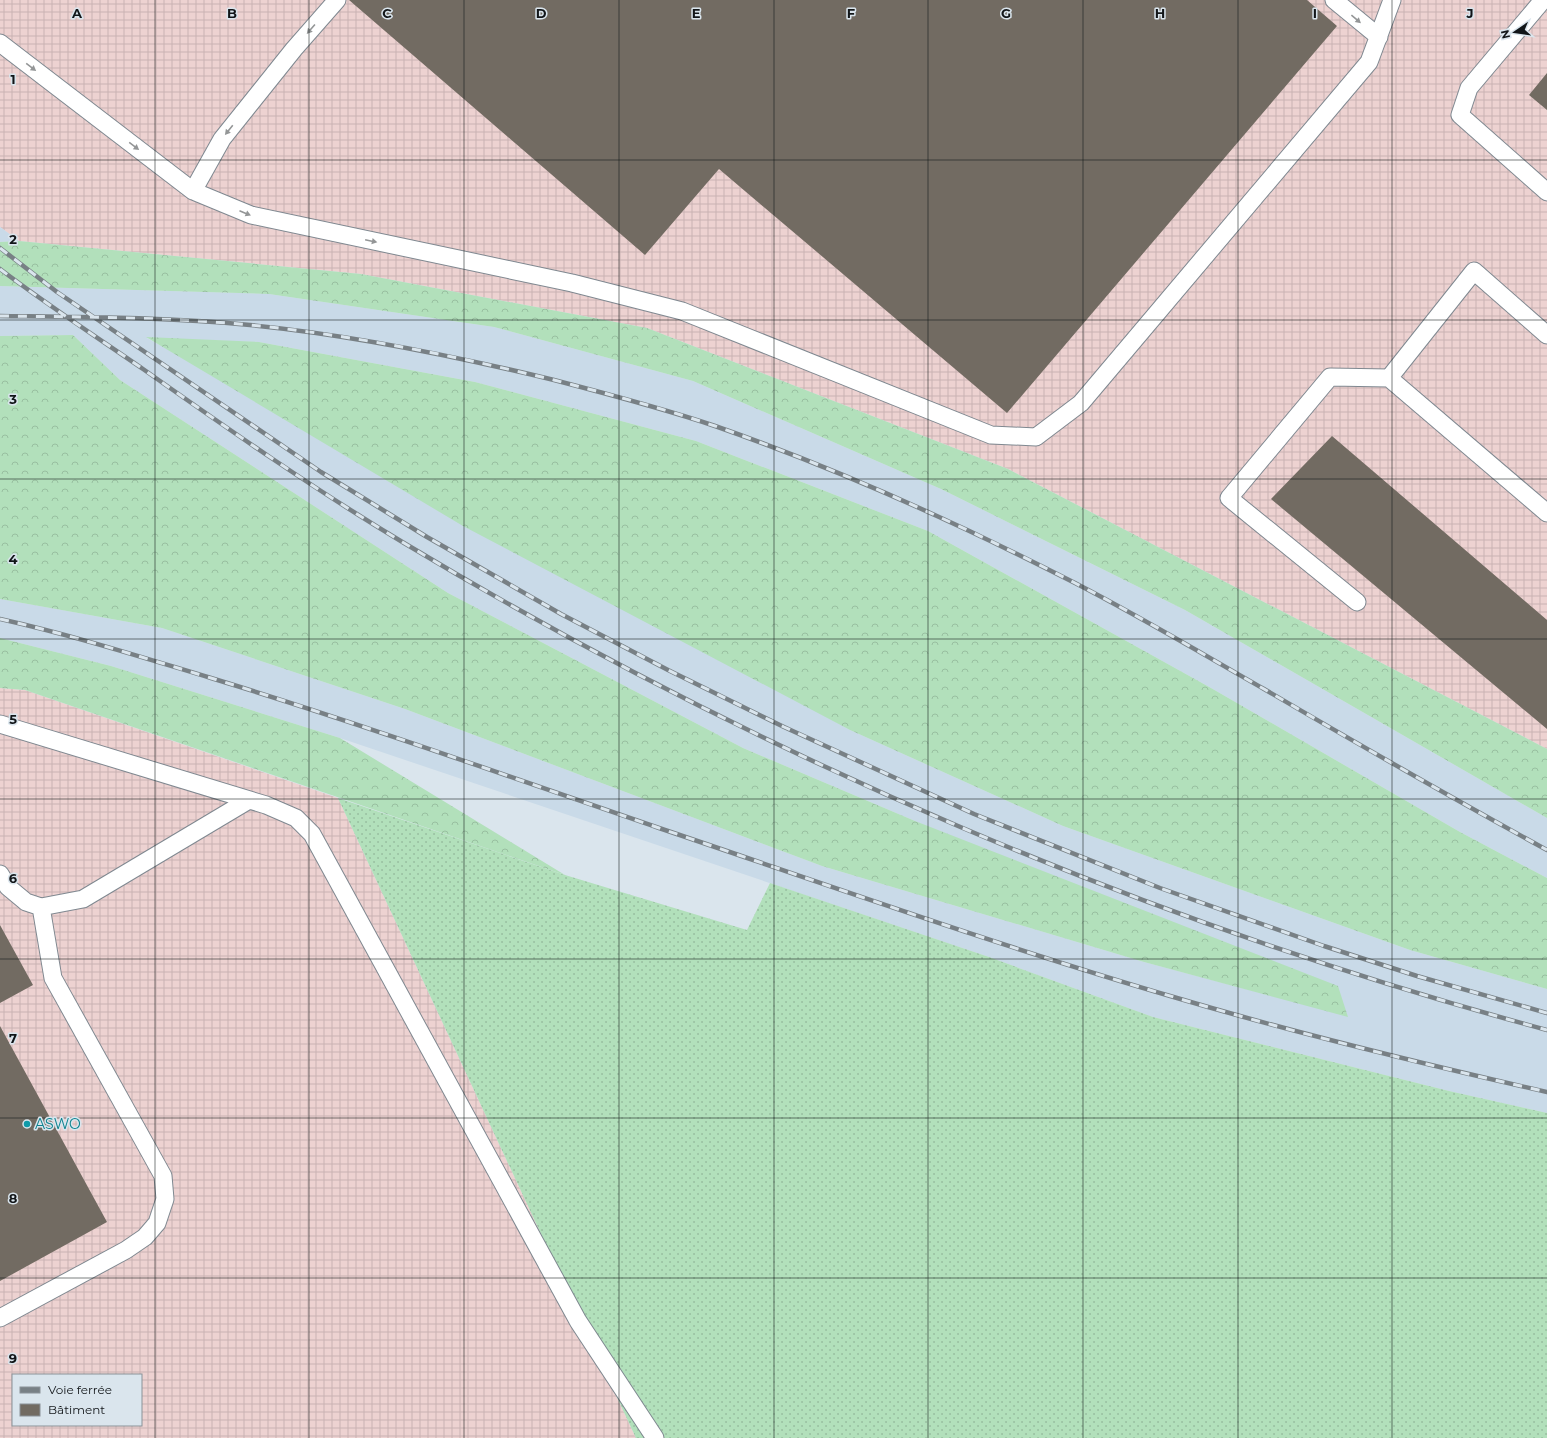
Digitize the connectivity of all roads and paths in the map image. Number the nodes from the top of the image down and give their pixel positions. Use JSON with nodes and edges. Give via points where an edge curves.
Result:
{"nodes":[{"id":1,"x":337,"y":0,"type":"edge"},
{"id":2,"x":1334,"y":0,"type":"edge"},
{"id":3,"x":1392,"y":0,"type":"edge"},
{"id":4,"x":1544,"y":0,"type":"edge"},
{"id":5,"x":1379,"y":37,"type":"junction"},
{"id":6,"x":0,"y":43,"type":"edge"},
{"id":7,"x":193,"y":191,"type":"junction"},
{"id":8,"x":1547,"y":192,"type":"edge"},
{"id":9,"x":1547,"y":335,"type":"edge"},
{"id":10,"x":1388,"y":378,"type":"junction"},
{"id":11,"x":1547,"y":513,"type":"edge"},
{"id":12,"x":1357,"y":602,"type":"dead end"},
{"id":13,"x":0,"y":724,"type":"edge"},
{"id":14,"x":249,"y":800,"type":"junction"},
{"id":15,"x":0,"y":874,"type":"edge"},
{"id":16,"x":41,"y":907,"type":"junction"},
{"id":17,"x":0,"y":1318,"type":"edge"},
{"id":18,"x":655,"y":1438,"type":"edge"}],
"edges":[{"from":1,"to":7,"type":"lane","one_way":true,"via":[[294,48],[222,139]]},
{"from":2,"to":5,"type":"lane","one_way":true},
{"from":3,"to":5,"type":"lane"},
{"from":4,"to":8,"type":"lane","via":[[1469,88],[1460,115]]},
{"from":7,"to":5,"type":"lane","one_way":true,"via":[[251,215],[572,283],[682,311],[991,435],[1036,438],[1081,403],[1370,62]]},
{"from":6,"to":7,"type":"lane","one_way":true},
{"from":9,"to":10,"type":"lane","via":[[1474,271]]},
{"from":10,"to":11,"type":"lane"},
{"from":10,"to":12,"type":"lane","via":[[1330,378],[1230,498]]},
{"from":13,"to":14,"type":"lane"},
{"from":14,"to":16,"type":"lane","via":[[83,899]]},
{"from":14,"to":18,"type":"lane","via":[[296,818],[312,834],[578,1321]]},
{"from":15,"to":16,"type":"lane","via":[[8,887],[26,902]]},
{"from":16,"to":17,"type":"lane","via":[[53,978],[164,1176],[165,1200],[157,1223],[145,1237],[126,1250]]}]}
